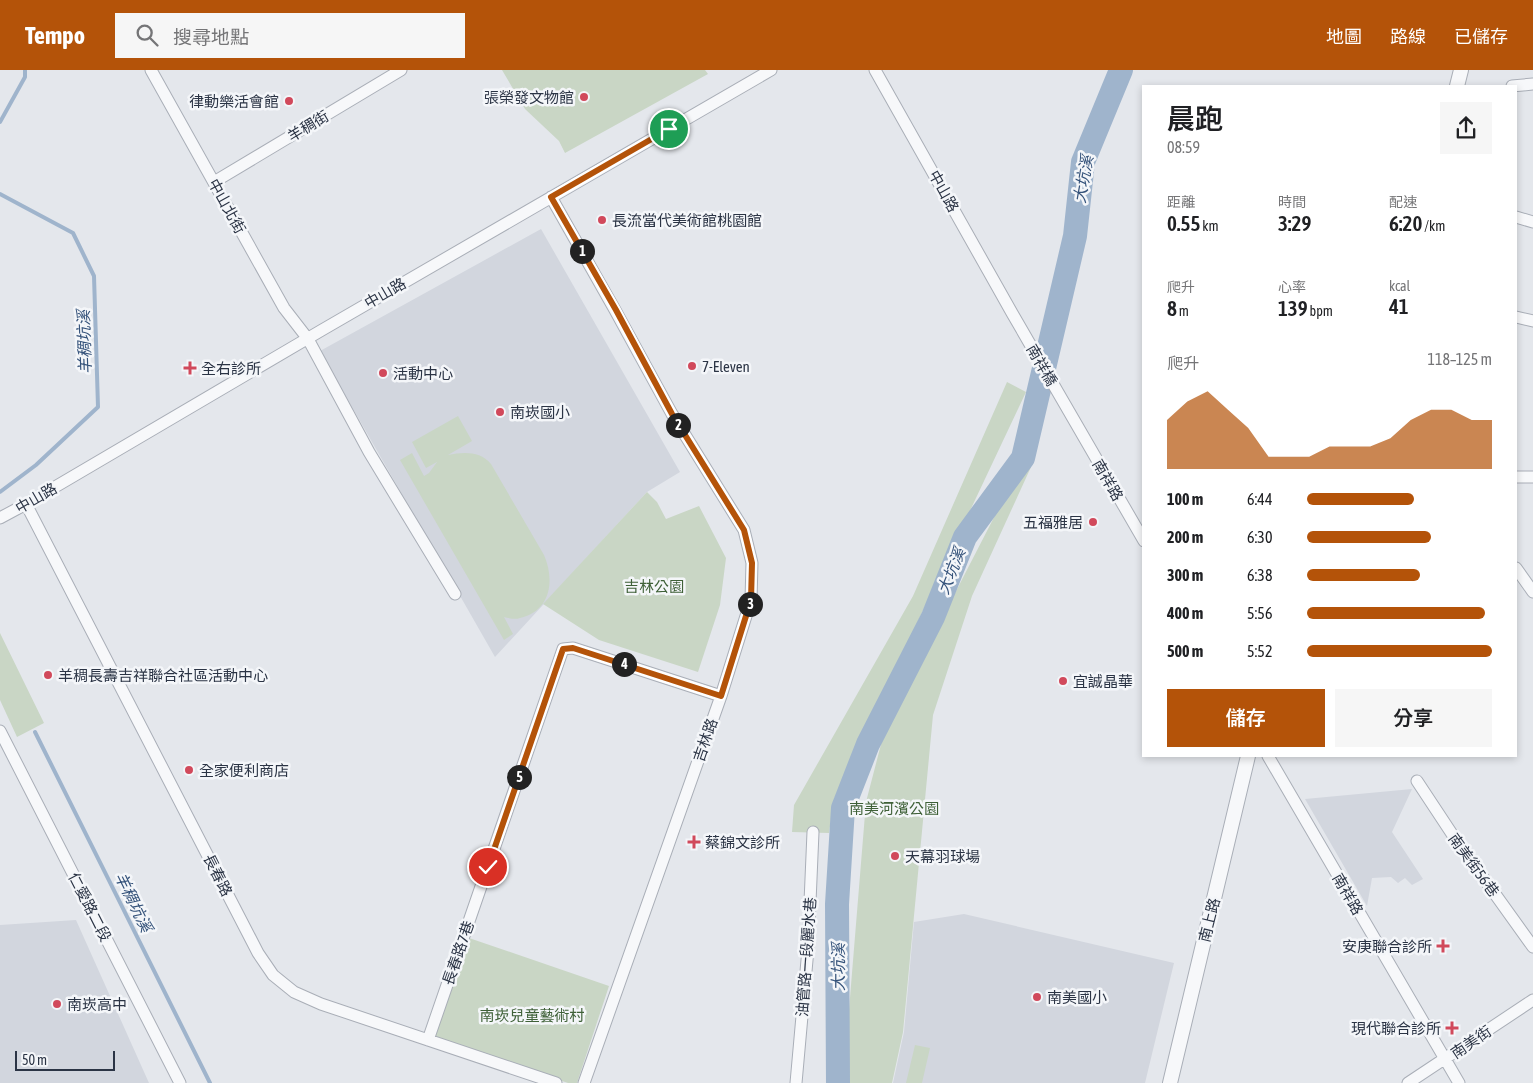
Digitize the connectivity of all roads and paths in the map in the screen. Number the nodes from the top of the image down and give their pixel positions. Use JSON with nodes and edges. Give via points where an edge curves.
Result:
{"nodes":[{"id":1,"x":151,"y":70,"type":"edge"},
{"id":2,"x":402,"y":70,"type":"edge"},
{"id":3,"x":771,"y":70,"type":"edge"},
{"id":4,"x":875,"y":70,"type":"edge"},
{"id":5,"x":1461,"y":70,"type":"edge"},
{"id":6,"x":1533,"y":84,"type":"edge"},
{"id":7,"x":1457,"y":85,"type":"edge"},
{"id":8,"x":1517,"y":86,"type":"edge"},
{"id":9,"x":214,"y":182,"type":"junction"},
{"id":10,"x":551,"y":197,"type":"junction"},
{"id":11,"x":1517,"y":217,"type":"edge"},
{"id":12,"x":1533,"y":222,"type":"edge"},
{"id":13,"x":1012,"y":313,"type":"joint"},
{"id":14,"x":1517,"y":318,"type":"edge"},
{"id":15,"x":1533,"y":321,"type":"edge"},
{"id":16,"x":308,"y":339,"type":"junction"},
{"id":17,"x":1073,"y":418,"type":"joint"},
{"id":18,"x":1517,"y":477,"type":"edge"},
{"id":19,"x":1533,"y":477,"type":"edge"},
{"id":20,"x":26,"y":504,"type":"junction"},
{"id":21,"x":0,"y":518,"type":"edge"},
{"id":22,"x":1142,"y":538,"type":"edge"},
{"id":23,"x":1517,"y":569,"type":"edge"},
{"id":24,"x":1533,"y":592,"type":"edge"},
{"id":25,"x":455,"y":594,"type":"dead end"},
{"id":26,"x":721,"y":696,"type":"junction"},
{"id":27,"x":0,"y":731,"type":"edge"},
{"id":28,"x":1248,"y":757,"type":"edge"},
{"id":29,"x":1269,"y":757,"type":"edge"},
{"id":30,"x":1417,"y":781,"type":"dead end"},
{"id":31,"x":813,"y":832,"type":"dead end"},
{"id":32,"x":1533,"y":947,"type":"edge"},
{"id":33,"x":1533,"y":1000,"type":"edge"},
{"id":34,"x":428,"y":1040,"type":"junction"},
{"id":35,"x":1445,"y":1060,"type":"junction"},
{"id":36,"x":180,"y":1083,"type":"edge"},
{"id":37,"x":556,"y":1083,"type":"edge"},
{"id":38,"x":584,"y":1083,"type":"edge"},
{"id":39,"x":796,"y":1083,"type":"edge"},
{"id":40,"x":1170,"y":1083,"type":"edge"},
{"id":41,"x":1408,"y":1083,"type":"edge"},
{"id":42,"x":1458,"y":1083,"type":"edge"}],
"edges":[{"from":1,"to":9,"type":"street","name":"中山北街"},
{"from":2,"to":9,"type":"street","name":"羊稠街"},
{"from":3,"to":10,"type":"street","name":"中山路"},
{"from":4,"to":13,"type":"street","name":"中山路"},
{"from":5,"to":7,"type":"street"},
{"from":6,"to":8,"type":"street"},
{"from":9,"to":16,"type":"street","name":"中山北街","via":[[284,308]]},
{"from":10,"to":16,"type":"street","name":"中山路"},
{"from":10,"to":26,"type":"street","name":"吉林路","via":[[672,414],[744,530],[752,563],[751,600]]},
{"from":11,"to":12,"type":"street"},
{"from":13,"to":17,"type":"street","name":"南祥橋"},
{"from":14,"to":15,"type":"street"},
{"from":16,"to":20,"type":"street","name":"中山路"},
{"from":16,"to":25,"type":"street","name":"中山北街","via":[[369,452]]},
{"from":17,"to":22,"type":"street","name":"南祥路"},
{"from":18,"to":19,"type":"street"},
{"from":20,"to":21,"type":"street","name":"中山路"},
{"from":20,"to":34,"type":"street","name":"長春路","via":[[273,976],[294,992],[321,1004]]},
{"from":23,"to":24,"type":"street"},
{"from":26,"to":34,"type":"street","name":"長春路7巷","via":[[573,648],[563,649]]},
{"from":26,"to":38,"type":"street","name":"吉林路"},
{"from":27,"to":36,"type":"street","name":"仁愛路二段"},
{"from":28,"to":40,"type":"street","name":"南上路"},
{"from":29,"to":35,"type":"street","name":"南祥路"},
{"from":30,"to":32,"type":"street","name":"南美街56巷"},
{"from":31,"to":39,"type":"street","name":"油管路一段麗水巷","via":[[808,949]]},
{"from":33,"to":35,"type":"street","name":"南美街"},
{"from":34,"to":37,"type":"street","name":"長春路"},
{"from":35,"to":41,"type":"street","name":"南美街"},
{"from":35,"to":42,"type":"street","name":"南祥路"}]}
